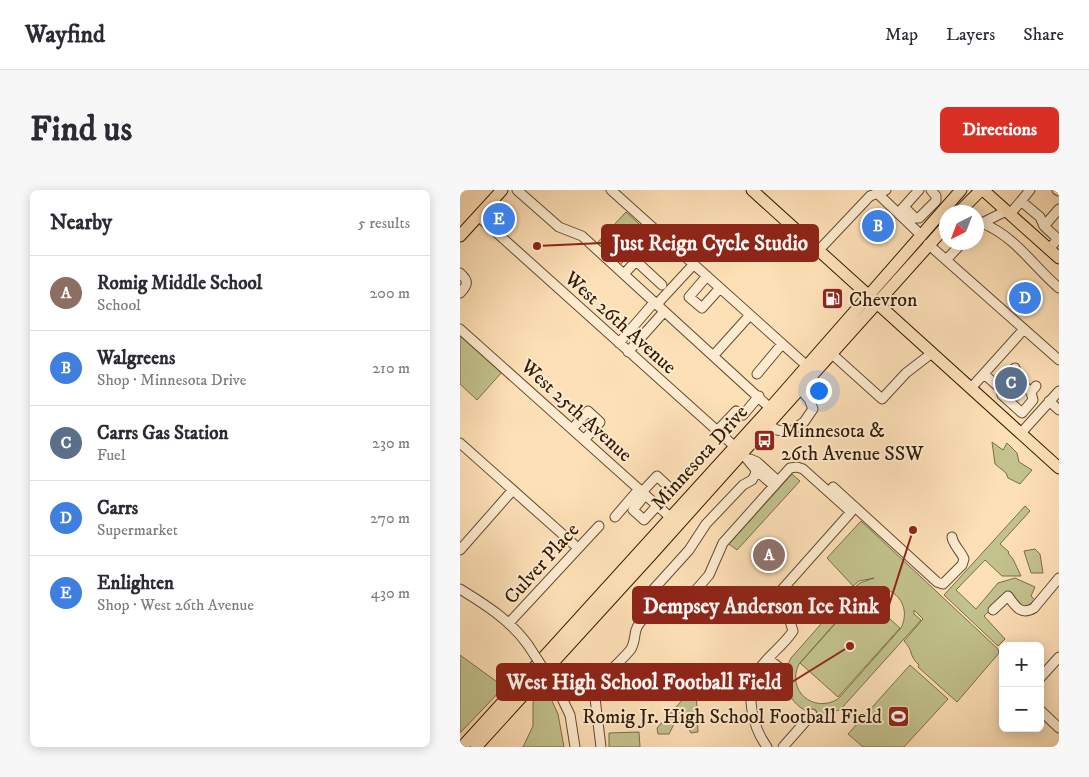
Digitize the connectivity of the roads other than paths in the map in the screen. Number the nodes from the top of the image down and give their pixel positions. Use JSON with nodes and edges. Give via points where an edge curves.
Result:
{"nodes":[{"id":1,"x":517,"y":190,"type":"edge"},
{"id":2,"x":611,"y":190,"type":"edge"},
{"id":3,"x":752,"y":190,"type":"edge"},
{"id":4,"x":920,"y":190,"type":"edge"},
{"id":5,"x":930,"y":190,"type":"edge"},
{"id":6,"x":961,"y":190,"type":"edge"},
{"id":7,"x":982,"y":190,"type":"edge"},
{"id":8,"x":1030,"y":190,"type":"edge"},
{"id":9,"x":500,"y":191,"type":"edge"},
{"id":10,"x":882,"y":192,"type":"edge"},
{"id":11,"x":1021,"y":201,"type":"junction"},
{"id":12,"x":966,"y":205,"type":"edge"},
{"id":13,"x":1059,"y":209,"type":"edge"},
{"id":14,"x":901,"y":210,"type":"junction"},
{"id":15,"x":1008,"y":212,"type":"junction"},
{"id":16,"x":478,"y":216,"type":"junction"},
{"id":17,"x":984,"y":224,"type":"edge"},
{"id":18,"x":1044,"y":226,"type":"junction"},
{"id":19,"x":984,"y":227,"type":"edge"},
{"id":20,"x":939,"y":232,"type":"edge"},
{"id":21,"x":921,"y":235,"type":"junction"},
{"id":22,"x":460,"y":236,"type":"edge"},
{"id":23,"x":928,"y":244,"type":"junction"},
{"id":24,"x":1049,"y":249,"type":"junction"},
{"id":25,"x":819,"y":250,"type":"junction"},
{"id":26,"x":955,"y":250,"type":"edge"},
{"id":27,"x":1059,"y":258,"type":"edge"},
{"id":28,"x":946,"y":260,"type":"junction"},
{"id":29,"x":694,"y":264,"type":"junction"},
{"id":30,"x":460,"y":273,"type":"edge"},
{"id":31,"x":624,"y":274,"type":"junction"},
{"id":32,"x":707,"y":276,"type":"junction"},
{"id":33,"x":662,"y":284,"type":"dead end"},
{"id":34,"x":720,"y":288,"type":"junction"},
{"id":35,"x":1059,"y":288,"type":"edge"},
{"id":36,"x":460,"y":293,"type":"edge"},
{"id":37,"x":868,"y":295,"type":"junction"},
{"id":38,"x":878,"y":303,"type":"junction"},
{"id":39,"x":654,"y":305,"type":"junction"},
{"id":40,"x":662,"y":314,"type":"dead end"},
{"id":41,"x":750,"y":315,"type":"junction"},
{"id":42,"x":460,"y":329,"type":"edge"},
{"id":43,"x":1024,"y":329,"type":"junction"},
{"id":44,"x":619,"y":343,"type":"junction"},
{"id":45,"x":782,"y":344,"type":"junction"},
{"id":46,"x":628,"y":352,"type":"junction"},
{"id":47,"x":932,"y":353,"type":"junction"},
{"id":48,"x":832,"y":354,"type":"junction"},
{"id":49,"x":714,"y":355,"type":"junction"},
{"id":50,"x":1059,"y":360,"type":"edge"},
{"id":51,"x":807,"y":366,"type":"junction"},
{"id":52,"x":1016,"y":368,"type":"dead end"},
{"id":53,"x":757,"y":374,"type":"dead end"},
{"id":54,"x":984,"y":374,"type":"junction"},
{"id":55,"x":971,"y":388,"type":"junction"},
{"id":56,"x":800,"y":389,"type":"junction"},
{"id":57,"x":1059,"y":391,"type":"edge"},
{"id":58,"x":759,"y":396,"type":"junction"},
{"id":59,"x":1049,"y":401,"type":"junction"},
{"id":60,"x":1029,"y":404,"type":"junction"},
{"id":61,"x":770,"y":408,"type":"junction"},
{"id":62,"x":1059,"y":410,"type":"edge"},
{"id":63,"x":1039,"y":413,"type":"junction"},
{"id":64,"x":768,"y":425,"type":"junction"},
{"id":65,"x":572,"y":429,"type":"junction"},
{"id":66,"x":717,"y":431,"type":"junction"},
{"id":67,"x":1020,"y":433,"type":"junction"},
{"id":68,"x":584,"y":440,"type":"junction"},
{"id":69,"x":460,"y":443,"type":"edge"},
{"id":70,"x":738,"y":450,"type":"junction"},
{"id":71,"x":1059,"y":468,"type":"edge"},
{"id":72,"x":756,"y":470,"type":"junction"},
{"id":73,"x":776,"y":484,"type":"junction"},
{"id":74,"x":833,"y":487,"type":"dead end"},
{"id":75,"x":512,"y":491,"type":"junction"},
{"id":76,"x":672,"y":491,"type":"dead end"},
{"id":77,"x":642,"y":492,"type":"junction"},
{"id":78,"x":657,"y":506,"type":"junction"},
{"id":79,"x":615,"y":517,"type":"dead end"},
{"id":80,"x":670,"y":517,"type":"junction"},
{"id":81,"x":598,"y":526,"type":"dead end"},
{"id":82,"x":952,"y":537,"type":"dead end"},
{"id":83,"x":644,"y":546,"type":"junction"},
{"id":84,"x":578,"y":548,"type":"junction"},
{"id":85,"x":460,"y":550,"type":"edge"},
{"id":86,"x":652,"y":554,"type":"junction"},
{"id":87,"x":1059,"y":578,"type":"edge"},
{"id":88,"x":460,"y":589,"type":"edge"},
{"id":89,"x":993,"y":610,"type":"dead end"},
{"id":90,"x":648,"y":614,"type":"junction"},
{"id":91,"x":509,"y":623,"type":"junction"},
{"id":92,"x":1059,"y":657,"type":"edge"},
{"id":93,"x":768,"y":660,"type":"junction"},
{"id":94,"x":784,"y":671,"type":"dead end"},
{"id":95,"x":1044,"y":674,"type":"edge"},
{"id":96,"x":594,"y":690,"type":"junction"},
{"id":97,"x":559,"y":691,"type":"junction"},
{"id":98,"x":812,"y":714,"type":"dead end"},
{"id":99,"x":1044,"y":714,"type":"edge"},
{"id":100,"x":1059,"y":728,"type":"edge"},
{"id":101,"x":462,"y":747,"type":"edge"},
{"id":102,"x":476,"y":747,"type":"edge"},
{"id":103,"x":575,"y":747,"type":"edge"},
{"id":104,"x":601,"y":747,"type":"edge"},
{"id":105,"x":767,"y":747,"type":"edge"},
{"id":106,"x":783,"y":747,"type":"edge"}],
"edges":[{"from":1,"to":31,"type":"street","via":[[559,227],[582,236]]},
{"from":2,"to":29,"type":"street"},
{"from":3,"to":25,"type":"main road"},
{"from":4,"to":14,"type":"street"},
{"from":5,"to":14,"type":"street","via":[[936,201],[919,218]]},
{"from":6,"to":21,"type":"main road","name":"Minnesota Drive"},
{"from":7,"to":12,"type":"main road"},
{"from":7,"to":15,"type":"main road"},
{"from":8,"to":11,"type":"street"},
{"from":9,"to":16,"type":"main road"},
{"from":10,"to":14,"type":"street"},
{"from":10,"to":25,"type":"street","via":[[870,196]]},
{"from":11,"to":15,"type":"street"},
{"from":11,"to":18,"type":"street","via":[[1040,217]]},
{"from":13,"to":18,"type":"street"},
{"from":14,"to":21,"type":"street"},
{"from":15,"to":17,"type":"street"},
{"from":15,"to":24,"type":"main road"},
{"from":16,"to":22,"type":"main road"},
{"from":16,"to":44,"type":"street","name":"West 26th Avenue"},
{"from":18,"to":24,"type":"street","via":[[1058,239]]},
{"from":19,"to":35,"type":"street","via":[[996,228],[1010,238]]},
{"from":20,"to":23,"type":"main road","name":"Minnesota Drive"},
{"from":21,"to":37,"type":"main road","name":"Minnesota Drive"},
{"from":23,"to":28,"type":"street"},
{"from":23,"to":38,"type":"main road","name":"Minnesota Drive"},
{"from":24,"to":27,"type":"main road"},
{"from":25,"to":37,"type":"main road"},
{"from":26,"to":28,"type":"street"},
{"from":28,"to":43,"type":"street"},
{"from":29,"to":32,"type":"street"},
{"from":29,"to":39,"type":"street"},
{"from":30,"to":36,"type":"street","via":[[467,282]]},
{"from":31,"to":33,"type":"street","via":[[636,261]]},
{"from":31,"to":39,"type":"street"},
{"from":32,"to":34,"type":"street"},
{"from":32,"to":34,"type":"street","via":[[689,297],[702,308]]},
{"from":34,"to":41,"type":"street"},
{"from":37,"to":38,"type":"main road"},
{"from":37,"to":51,"type":"main road","name":"Minnesota Drive"},
{"from":38,"to":47,"type":"main road"},
{"from":38,"to":48,"type":"main road","name":"Minnesota Drive"},
{"from":39,"to":44,"type":"street"},
{"from":39,"to":49,"type":"street"},
{"from":40,"to":46,"type":"street"},
{"from":41,"to":45,"type":"street"},
{"from":41,"to":49,"type":"street"},
{"from":42,"to":65,"type":"street","name":"West 25th Avenue"},
{"from":43,"to":50,"type":"street"},
{"from":43,"to":54,"type":"street"},
{"from":44,"to":46,"type":"street","name":"West 26th Avenue"},
{"from":45,"to":51,"type":"street"},
{"from":45,"to":53,"type":"street"},
{"from":46,"to":66,"type":"street","name":"West 26th Avenue"},
{"from":47,"to":48,"type":"street","via":[[906,373],[882,399]]},
{"from":47,"to":55,"type":"main road"},
{"from":48,"to":56,"type":"main road","name":"Minnesota Drive"},
{"from":49,"to":58,"type":"street"},
{"from":51,"to":61,"type":"main road","name":"Minnesota Drive"},
{"from":52,"to":60,"type":"street","via":[[1010,374],[1034,389]]},
{"from":54,"to":55,"type":"street"},
{"from":54,"to":60,"type":"street","via":[[1022,413]]},
{"from":55,"to":67,"type":"main road"},
{"from":56,"to":64,"type":"main road","name":"Minnesota Drive"},
{"from":56,"to":64,"type":"street","via":[[813,409],[804,422],[790,432]]},
{"from":57,"to":59,"type":"street"},
{"from":58,"to":61,"type":"street"},
{"from":58,"to":66,"type":"street","via":[[742,415],[736,410]]},
{"from":59,"to":62,"type":"street"},
{"from":59,"to":63,"type":"street"},
{"from":60,"to":63,"type":"street"},
{"from":61,"to":70,"type":"main road","name":"Minnesota Drive"},
{"from":63,"to":67,"type":"street"},
{"from":64,"to":70,"type":"main road","name":"Minnesota Drive"},
{"from":65,"to":68,"type":"street","name":"West 25th Avenue"},
{"from":65,"to":68,"type":"street","via":[[588,411],[600,422]]},
{"from":66,"to":70,"type":"street","name":"West 26th Avenue"},
{"from":67,"to":71,"type":"main road"},
{"from":68,"to":77,"type":"street","name":"West 25th Avenue"},
{"from":69,"to":75,"type":"street"},
{"from":70,"to":72,"type":"street"},
{"from":70,"to":73,"type":"street","via":[[757,462]]},
{"from":70,"to":80,"type":"main road","name":"Minnesota Drive"},
{"from":70,"to":86,"type":"main road","name":"Minnesota Drive"},
{"from":72,"to":73,"type":"street"},
{"from":72,"to":90,"type":"street","via":[[752,480],[742,485],[706,524],[689,550],[641,603]]},
{"from":73,"to":90,"type":"street","via":[[723,543],[710,575],[676,614]]},
{"from":73,"to":93,"type":"street","via":[[790,468],[803,469],[851,512],[771,602],[789,618],[793,631]]},
{"from":74,"to":82,"type":"street","via":[[943,584],[964,559]]},
{"from":75,"to":84,"type":"street"},
{"from":75,"to":85,"type":"street"},
{"from":76,"to":77,"type":"street","via":[[657,476]]},
{"from":77,"to":78,"type":"street","name":"West 25th Avenue"},
{"from":77,"to":78,"type":"street","via":[[633,510],[644,520]]},
{"from":77,"to":79,"type":"street"},
{"from":78,"to":80,"type":"street","name":"West 25th Avenue"},
{"from":80,"to":83,"type":"main road","name":"Minnesota Drive"},
{"from":81,"to":84,"type":"street","name":"Culver Place"},
{"from":83,"to":86,"type":"street"},
{"from":83,"to":101,"type":"main road","name":"Minnesota Drive"},
{"from":84,"to":91,"type":"street","name":"Culver Place"},
{"from":86,"to":102,"type":"main road","name":"Minnesota Drive"},
{"from":87,"to":89,"type":"street","via":[[1029,611],[1022,612],[1016,608],[1008,596]]},
{"from":88,"to":91,"type":"street"},
{"from":90,"to":96,"type":"street","via":[[639,623],[631,648]]},
{"from":91,"to":97,"type":"street","bridge":true},
{"from":92,"to":95,"type":"street"},
{"from":93,"to":94,"type":"street"},
{"from":93,"to":105,"type":"street","via":[[760,668],[750,693],[753,713]]},
{"from":96,"to":97,"type":"street"},
{"from":96,"to":104,"type":"street"},
{"from":97,"to":103,"type":"street","via":[[570,715]]},
{"from":98,"to":106,"type":"street"},
{"from":99,"to":100,"type":"street"}]}
